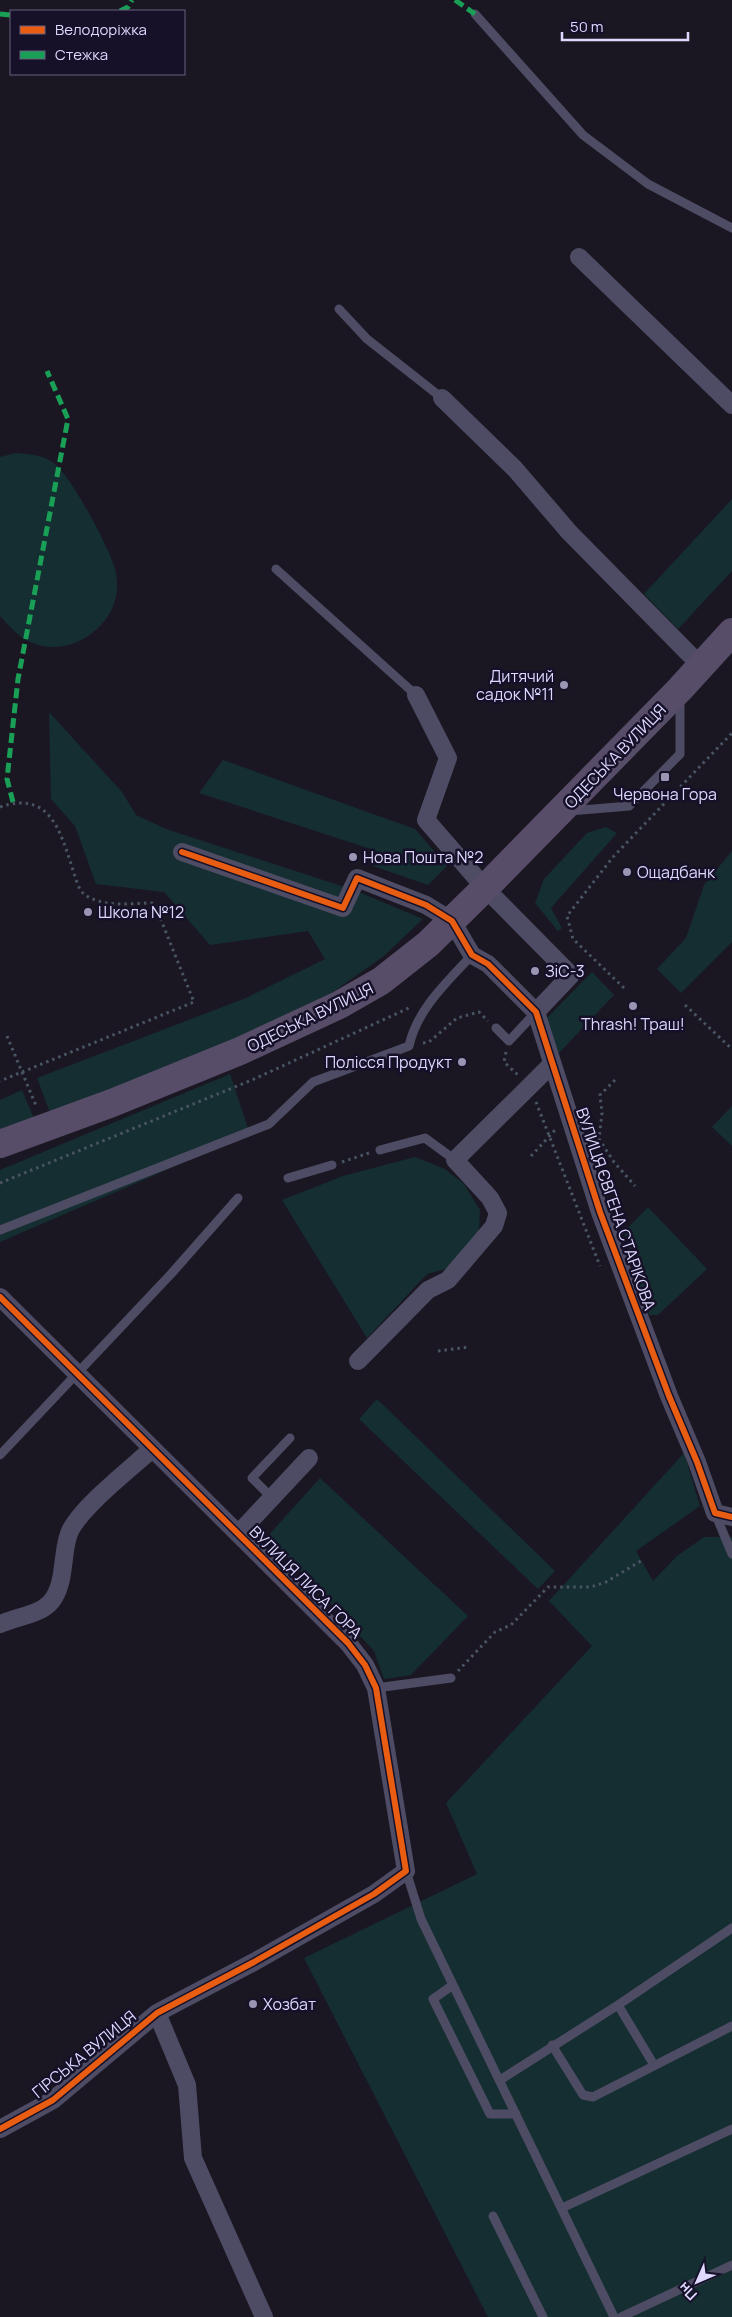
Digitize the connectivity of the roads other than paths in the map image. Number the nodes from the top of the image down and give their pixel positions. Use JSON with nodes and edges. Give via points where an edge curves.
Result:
{"nodes":[{"id":1,"x":475,"y":14,"type":"dead end"},
{"id":2,"x":732,"y":228,"type":"edge"},
{"id":3,"x":579,"y":257,"type":"dead end"},
{"id":4,"x":339,"y":309,"type":"dead end"},
{"id":5,"x":442,"y":398,"type":"joint"},
{"id":6,"x":732,"y":405,"type":"edge"},
{"id":7,"x":276,"y":569,"type":"dead end"},
{"id":8,"x":732,"y":632,"type":"edge"},
{"id":9,"x":701,"y":666,"type":"junction"},
{"id":10,"x":680,"y":689,"type":"junction"},
{"id":11,"x":416,"y":694,"type":"joint"},
{"id":12,"x":559,"y":812,"type":"junction"},
{"id":13,"x":182,"y":852,"type":"dead end"},
{"id":14,"x":485,"y":888,"type":"junction"},
{"id":15,"x":452,"y":921,"type":"junction"},
{"id":16,"x":472,"y":955,"type":"junction"},
{"id":17,"x":536,"y":1012,"type":"junction"},
{"id":18,"x":496,"y":1028,"type":"road end"},
{"id":19,"x":552,"y":1064,"type":"junction"},
{"id":20,"x":0,"y":1144,"type":"edge"},
{"id":21,"x":380,"y":1150,"type":"road end"},
{"id":22,"x":455,"y":1160,"type":"junction"},
{"id":23,"x":332,"y":1165,"type":"road end"},
{"id":24,"x":288,"y":1178,"type":"dead end"},
{"id":25,"x":238,"y":1198,"type":"dead end"},
{"id":26,"x":0,"y":1230,"type":"edge"},
{"id":27,"x":0,"y":1297,"type":"edge"},
{"id":28,"x":358,"y":1361,"type":"dead end"},
{"id":29,"x":78,"y":1372,"type":"junction"},
{"id":30,"x":290,"y":1438,"type":"dead end"},
{"id":31,"x":152,"y":1449,"type":"junction"},
{"id":32,"x":0,"y":1455,"type":"edge"},
{"id":33,"x":309,"y":1458,"type":"dead end"},
{"id":34,"x":272,"y":1498,"type":"junction"},
{"id":35,"x":723,"y":1515,"type":"edge"},
{"id":36,"x":238,"y":1534,"type":"junction"},
{"id":37,"x":732,"y":1554,"type":"edge"},
{"id":38,"x":0,"y":1624,"type":"edge"},
{"id":39,"x":451,"y":1678,"type":"road end"},
{"id":40,"x":376,"y":1688,"type":"junction"},
{"id":41,"x":406,"y":1871,"type":"junction"},
{"id":42,"x":731,"y":1931,"type":"edge"},
{"id":43,"x":453,"y":1984,"type":"junction"},
{"id":44,"x":618,"y":2005,"type":"junction"},
{"id":45,"x":157,"y":2012,"type":"junction"},
{"id":46,"x":732,"y":2026,"type":"edge"},
{"id":47,"x":552,"y":2045,"type":"junction"},
{"id":48,"x":654,"y":2065,"type":"junction"},
{"id":49,"x":500,"y":2080,"type":"junction"},
{"id":50,"x":516,"y":2114,"type":"junction"},
{"id":51,"x":0,"y":2129,"type":"edge"},
{"id":52,"x":732,"y":2129,"type":"edge"},
{"id":53,"x":562,"y":2208,"type":"junction"},
{"id":54,"x":493,"y":2216,"type":"dead end"},
{"id":55,"x":732,"y":2265,"type":"edge"},
{"id":56,"x":264,"y":2317,"type":"edge"},
{"id":57,"x":543,"y":2317,"type":"edge"},
{"id":58,"x":614,"y":2317,"type":"edge"},
{"id":59,"x":621,"y":2317,"type":"edge"}],
"edges":[{"from":1,"to":2,"type":"lane","via":[[583,136],[648,184]]},
{"from":3,"to":6,"type":"street"},
{"from":4,"to":5,"type":"lane","via":[[367,339]]},
{"from":5,"to":9,"type":"street","via":[[515,469],[569,532]]},
{"from":7,"to":11,"type":"lane"},
{"from":8,"to":9,"type":"main road","name":"ОДЕСЬКА ВУЛИЦЯ"},
{"from":9,"to":10,"type":"main road","name":"ОДЕСЬКА ВУЛИЦЯ"},
{"from":10,"to":12,"type":"main road","name":"ОДЕСЬКА ВУЛИЦЯ"},
{"from":10,"to":12,"type":"lane","via":[[680,754],[629,806]]},
{"from":11,"to":14,"type":"street","via":[[448,758],[426,820]]},
{"from":12,"to":14,"type":"main road","name":"ОДЕСЬКА ВУЛИЦЯ"},
{"from":13,"to":15,"type":"street","via":[[343,908],[357,878],[426,905]]},
{"from":14,"to":15,"type":"main road","name":"ОДЕСЬКА ВУЛИЦЯ"},
{"from":14,"to":17,"type":"street","via":[[572,974]]},
{"from":15,"to":16,"type":"street","name":"ВУЛИЦЯ ЄВГЕНА СТАРІКОВА"},
{"from":15,"to":20,"type":"main road","name":"ОДЕСЬКА ВУЛИЦЯ","via":[[381,981],[339,1005],[240,1051]]},
{"from":16,"to":17,"type":"street","name":"ВУЛИЦЯ ЄВГЕНА СТАРІКОВА","via":[[488,964]]},
{"from":16,"to":26,"type":"lane","via":[[435,996],[412,1031],[409,1046],[313,1082],[269,1124]]},
{"from":17,"to":18,"type":"lane","via":[[509,1041]]},
{"from":17,"to":19,"type":"street","name":"ВУЛИЦЯ ЄВГЕНА СТАРІКОВА"},
{"from":19,"to":22,"type":"street"},
{"from":19,"to":35,"type":"street","name":"ВУЛИЦЯ ЄВГЕНА СТАРІКОВА","via":[[627,1286],[669,1396]]},
{"from":21,"to":22,"type":"lane","via":[[425,1138]]},
{"from":22,"to":28,"type":"street","via":[[490,1198],[498,1214],[494,1226],[448,1280],[428,1290]]},
{"from":23,"to":24,"type":"lane"},
{"from":25,"to":29,"type":"lane"},
{"from":27,"to":29,"type":"street","name":"ВУЛИЦЯ ЛИСА ГОРА"},
{"from":29,"to":31,"type":"street","name":"ВУЛИЦЯ ЛИСА ГОРА"},
{"from":29,"to":32,"type":"lane"},
{"from":30,"to":34,"type":"lane","via":[[252,1478]]},
{"from":31,"to":36,"type":"street","name":"ВУЛИЦЯ ЛИСА ГОРА"},
{"from":31,"to":38,"type":"street","via":[[81,1515],[70,1531],[63,1573],[50,1606]]},
{"from":33,"to":34,"type":"street"},
{"from":34,"to":36,"type":"street"},
{"from":35,"to":37,"type":"lane"},
{"from":36,"to":40,"type":"street","name":"ВУЛИЦЯ ЛИСА ГОРА","via":[[348,1643],[365,1665]]},
{"from":39,"to":40,"type":"lane"},
{"from":40,"to":41,"type":"street","name":"ВУЛИЦЯ ЛИСА ГОРА"},
{"from":41,"to":43,"type":"lane","via":[[421,1919]]},
{"from":41,"to":45,"type":"street","via":[[374,1894],[254,1962]]},
{"from":42,"to":44,"type":"lane"},
{"from":43,"to":49,"type":"lane"},
{"from":43,"to":50,"type":"lane","via":[[432,1999],[490,2114]]},
{"from":44,"to":47,"type":"lane"},
{"from":44,"to":48,"type":"lane"},
{"from":45,"to":51,"type":"street","name":"ГІРСЬКА ВУЛИЦЯ","via":[[53,2100]]},
{"from":45,"to":56,"type":"street","name":"ГІРСЬКА ВУЛИЦЯ","via":[[187,2085],[193,2158]]},
{"from":46,"to":48,"type":"lane"},
{"from":47,"to":48,"type":"lane","via":[[583,2095],[593,2097]]},
{"from":47,"to":49,"type":"lane"},
{"from":49,"to":50,"type":"lane"},
{"from":50,"to":53,"type":"lane"},
{"from":52,"to":53,"type":"lane"},
{"from":53,"to":58,"type":"lane"},
{"from":54,"to":57,"type":"lane"},
{"from":55,"to":59,"type":"lane"}]}
